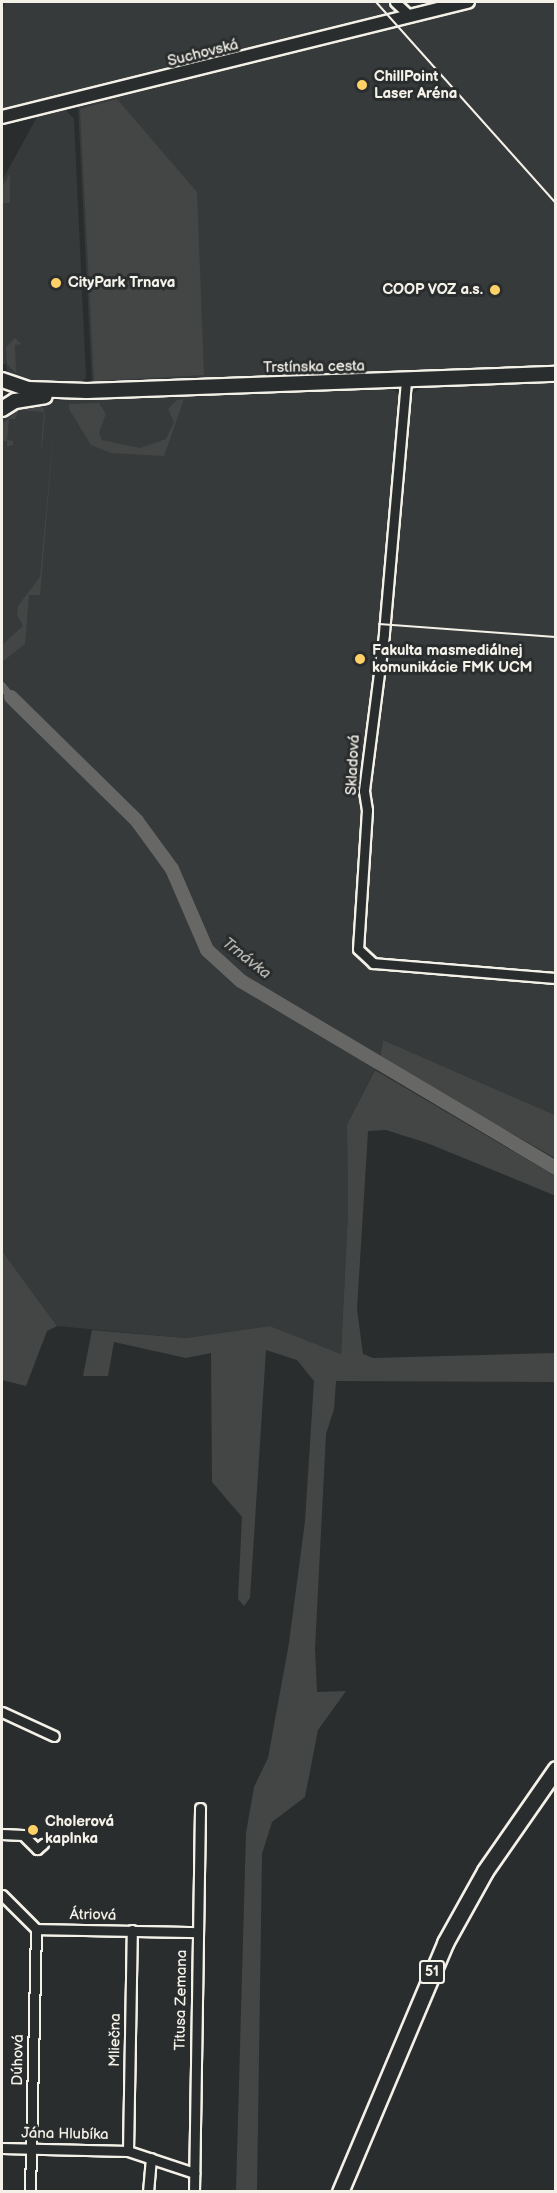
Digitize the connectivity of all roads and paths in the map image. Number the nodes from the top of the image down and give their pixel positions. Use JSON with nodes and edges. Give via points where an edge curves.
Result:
{"nodes":[{"id":1,"x":395,"y":2,"type":"edge"},
{"id":2,"x":468,"y":2,"type":"edge"},
{"id":3,"x":410,"y":16,"type":"junction"},
{"id":4,"x":2,"y":117,"type":"edge"},
{"id":5,"x":555,"y":374,"type":"edge"},
{"id":6,"x":406,"y":381,"type":"junction"},
{"id":7,"x":8,"y":383,"type":"edge"},
{"id":8,"x":74,"y":391,"type":"junction"},
{"id":9,"x":15,"y":401,"type":"junction"},
{"id":10,"x":2,"y":409,"type":"edge"},
{"id":11,"x":555,"y":978,"type":"edge"},
{"id":12,"x":2,"y":1712,"type":"edge"},
{"id":13,"x":54,"y":1736,"type":"dead end"},
{"id":14,"x":555,"y":1769,"type":"edge"},
{"id":15,"x":200,"y":1808,"type":"dead end"},
{"id":16,"x":2,"y":1834,"type":"edge"},
{"id":17,"x":43,"y":1844,"type":"dead end"},
{"id":18,"x":2,"y":1895,"type":"edge"},
{"id":19,"x":36,"y":1929,"type":"junction"},
{"id":20,"x":132,"y":1930,"type":"junction"},
{"id":21,"x":197,"y":1932,"type":"junction"},
{"id":22,"x":2,"y":2148,"type":"edge"},
{"id":23,"x":31,"y":2149,"type":"junction"},
{"id":24,"x":128,"y":2151,"type":"junction"},
{"id":25,"x":151,"y":2158,"type":"junction"},
{"id":26,"x":194,"y":2174,"type":"junction"},
{"id":27,"x":30,"y":2192,"type":"edge"},
{"id":28,"x":147,"y":2192,"type":"edge"},
{"id":29,"x":194,"y":2192,"type":"edge"},
{"id":30,"x":340,"y":2192,"type":"edge"}],
"edges":[{"from":1,"to":3,"type":"street"},
{"from":2,"to":3,"type":"street","name":"Suchovská"},
{"from":3,"to":4,"type":"street","name":"Suchovská"},
{"from":5,"to":6,"type":"main road","name":"Trstínska cesta"},
{"from":6,"to":8,"type":"main road","name":"Trstínska cesta"},
{"from":6,"to":11,"type":"street","name":"Skladová","via":[[384,634],[365,780],[358,949],[373,963]]},
{"from":7,"to":8,"type":"main road","name":"Trstínska cesta"},
{"from":7,"to":9,"type":"main road","name":"Trstínska cesta"},
{"from":8,"to":9,"type":"main road","name":"Trstínska cesta"},
{"from":9,"to":10,"type":"main road","name":"Trstínska cesta"},
{"from":12,"to":13,"type":"street"},
{"from":14,"to":30,"type":"main road","number":"51","via":[[485,1871],[445,1943]]},
{"from":15,"to":21,"type":"street","name":"Titusa Zemana"},
{"from":16,"to":17,"type":"street","via":[[23,1835],[37,1849]]},
{"from":18,"to":19,"type":"street"},
{"from":19,"to":20,"type":"street","name":"Átriová"},
{"from":19,"to":23,"type":"street","name":"Dúhová"},
{"from":20,"to":21,"type":"street","name":"Átriová"},
{"from":20,"to":24,"type":"street","name":"Mliečna"},
{"from":21,"to":26,"type":"street","name":"Titusa Zemana"},
{"from":22,"to":23,"type":"street","name":"Jána Hlubíka"},
{"from":23,"to":24,"type":"street","name":"Jána Hlubíka"},
{"from":23,"to":27,"type":"street","name":"Dúhová"},
{"from":24,"to":25,"type":"street","name":"Jána Hlubíka"},
{"from":25,"to":26,"type":"street","name":"Jána Hlubíka"},
{"from":25,"to":28,"type":"street"},
{"from":26,"to":29,"type":"street","name":"Titusa Zemana"}]}
